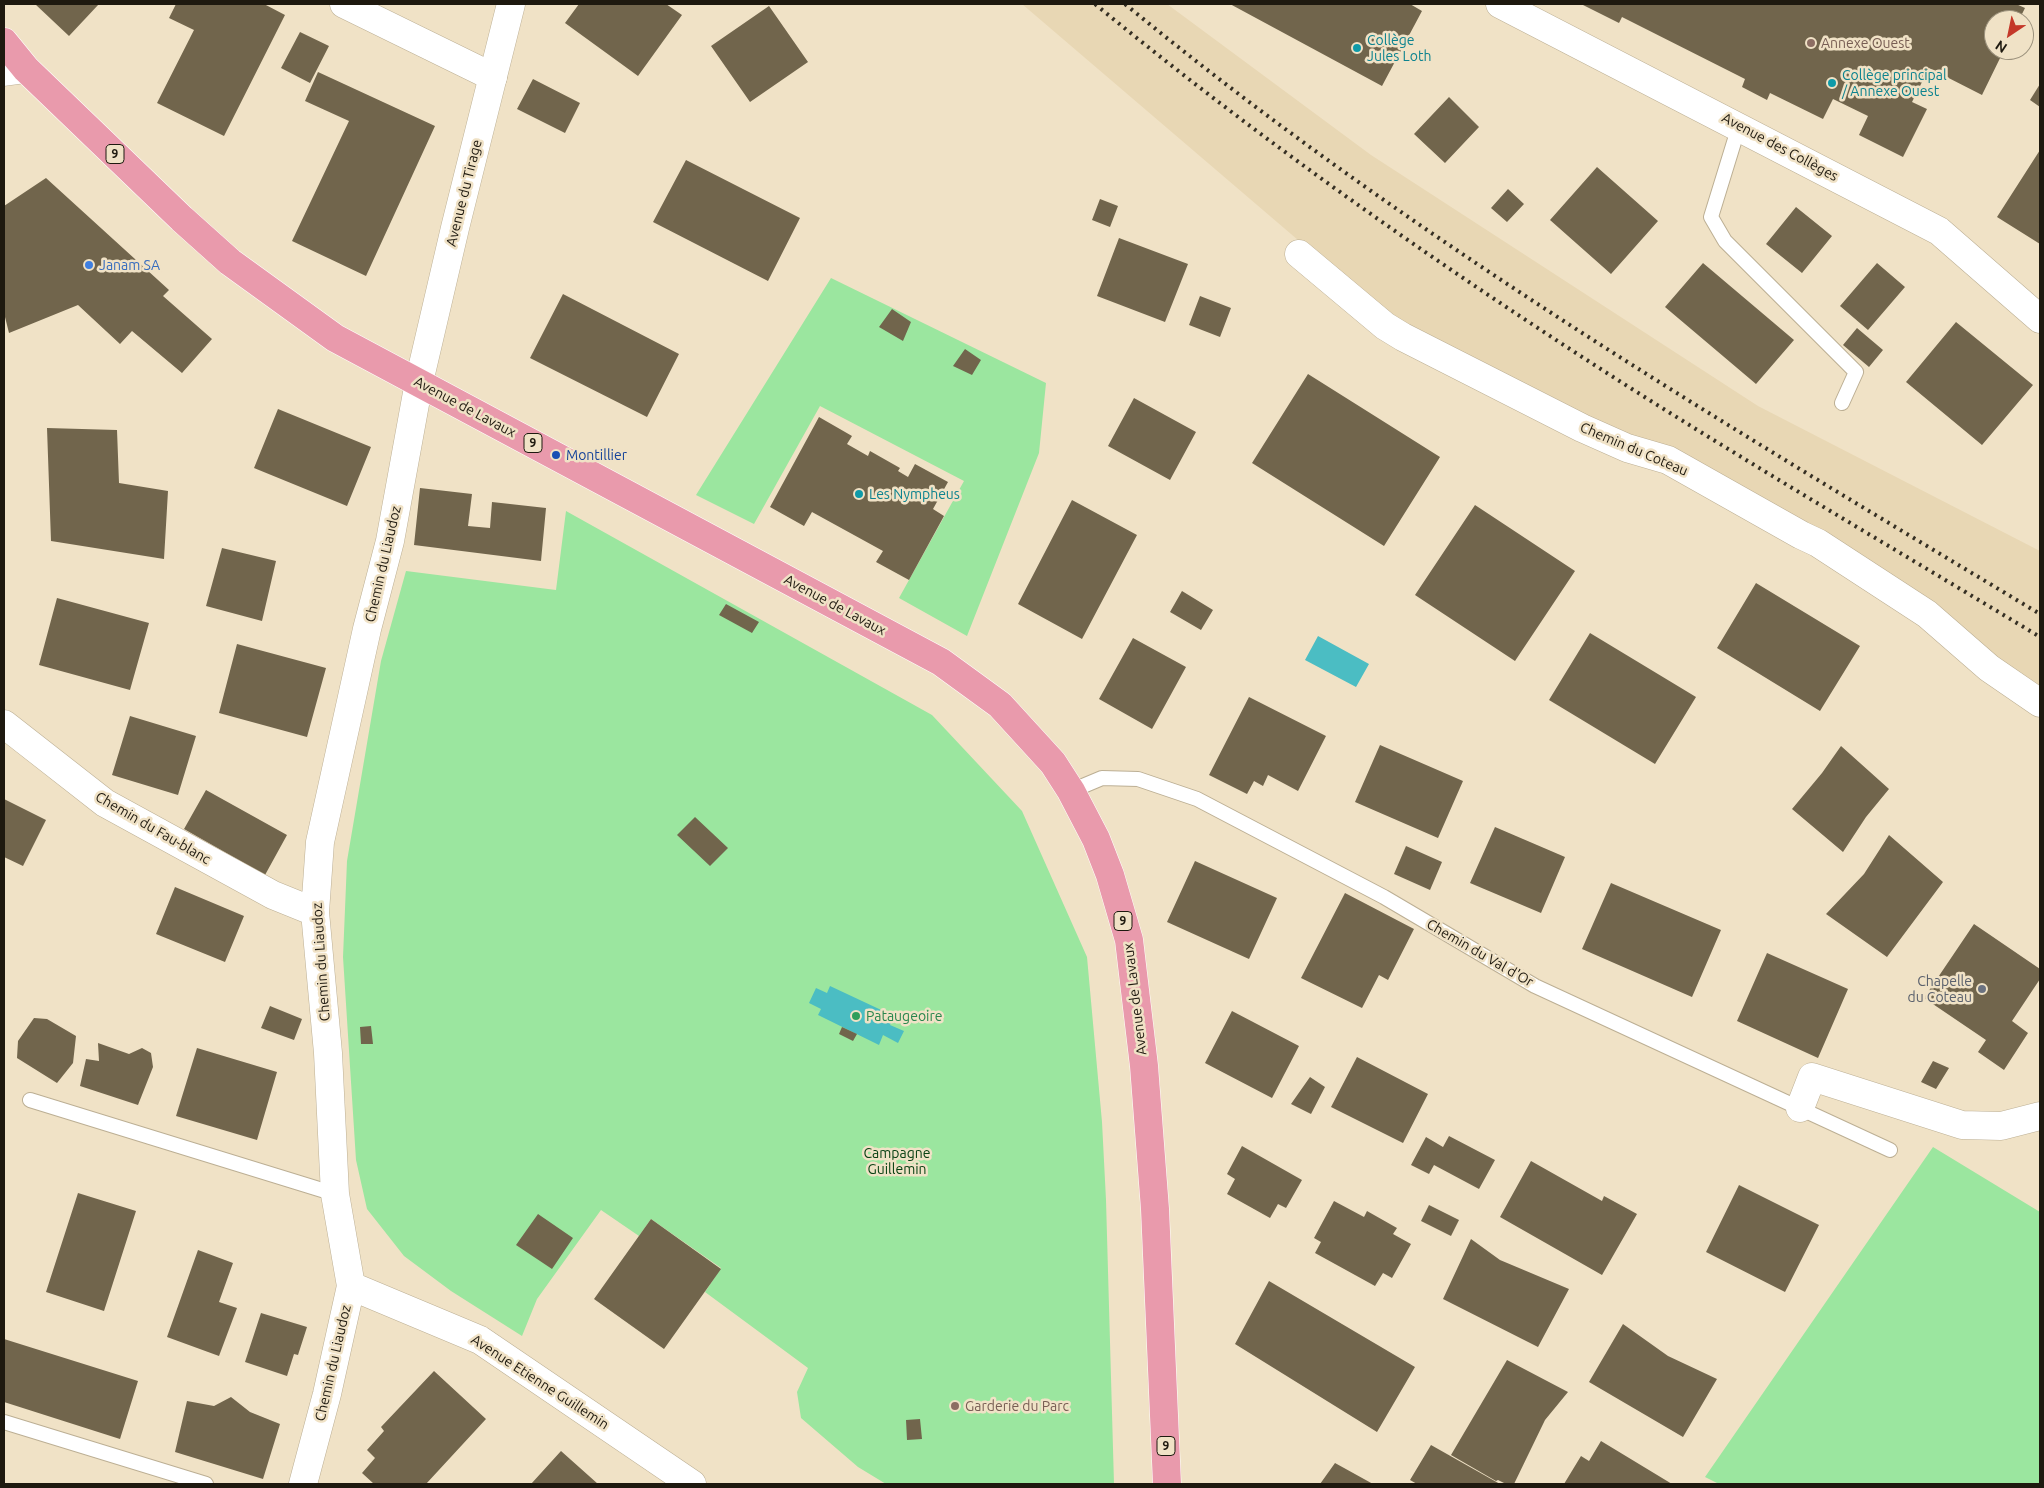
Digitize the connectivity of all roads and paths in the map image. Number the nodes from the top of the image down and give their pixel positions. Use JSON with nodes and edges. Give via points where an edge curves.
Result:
{"nodes":[{"id":1,"x":344,"y":4,"type":"edge"},
{"id":2,"x":511,"y":4,"type":"edge"},
{"id":3,"x":1504,"y":6,"type":"edge"},
{"id":4,"x":4,"y":42,"type":"edge"},
{"id":5,"x":15,"y":70,"type":"edge"},
{"id":6,"x":493,"y":77,"type":"junction"},
{"id":7,"x":1740,"y":126,"type":"junction"},
{"id":8,"x":1299,"y":254,"type":"dead end"},
{"id":9,"x":2040,"y":319,"type":"edge"},
{"id":10,"x":419,"y":382,"type":"junction"},
{"id":11,"x":1842,"y":403,"type":"dead end"},
{"id":12,"x":2040,"y":703,"type":"edge"},
{"id":13,"x":6,"y":731,"type":"edge"},
{"id":14,"x":1071,"y":791,"type":"junction"},
{"id":15,"x":315,"y":912,"type":"junction"},
{"id":16,"x":30,"y":1100,"type":"dead end"},
{"id":17,"x":1800,"y":1108,"type":"junction"},
{"id":18,"x":2040,"y":1116,"type":"edge"},
{"id":19,"x":1890,"y":1150,"type":"dead end"},
{"id":20,"x":335,"y":1194,"type":"junction"},
{"id":21,"x":351,"y":1286,"type":"junction"},
{"id":22,"x":4,"y":1422,"type":"edge"},
{"id":23,"x":206,"y":1484,"type":"edge"},
{"id":24,"x":303,"y":1484,"type":"edge"},
{"id":25,"x":692,"y":1484,"type":"edge"},
{"id":26,"x":1167,"y":1484,"type":"edge"}],
"edges":[{"from":1,"to":6,"type":"street"},
{"from":2,"to":6,"type":"street","name":"Avenue du Tirage"},
{"from":3,"to":7,"type":"street","name":"Avenue des Collèges"},
{"from":4,"to":5,"type":"main road","name":"Avenue de Lavaux","number":"9"},
{"from":5,"to":10,"type":"main road","name":"Avenue de Lavaux","number":"9","via":[[240,270],[335,338]]},
{"from":6,"to":10,"type":"street","name":"Avenue du Tirage"},
{"from":7,"to":9,"type":"street","name":"Avenue des Collèges","via":[[1940,231]]},
{"from":7,"to":11,"type":"lane","via":[[1711,217],[1724,241],[1856,372]]},
{"from":8,"to":12,"type":"street","name":"Chemin du Coteau","via":[[1385,326],[1403,337],[1582,428],[1627,448],[1668,460],[1818,543],[1927,614],[1989,668]]},
{"from":10,"to":14,"type":"main road","name":"Avenue de Lavaux","number":"9","via":[[941,662],[1000,705],[1053,763]]},
{"from":10,"to":15,"type":"street","name":"Chemin du Liaudoz","via":[[390,541],[320,842]]},
{"from":13,"to":15,"type":"street","name":"Chemin du Fau-blanc","via":[[104,803],[273,895]]},
{"from":14,"to":17,"type":"lane","name":"Chemin du Val d'Or","via":[[1102,778],[1138,779],[1197,799],[1384,897],[1535,986]]},
{"from":14,"to":26,"type":"main road","name":"Avenue de Lavaux","number":"9","via":[[1096,839],[1129,940],[1156,1209]]},
{"from":15,"to":20,"type":"street","name":"Chemin du Liaudoz","via":[[328,1053]]},
{"from":16,"to":20,"type":"lane"},
{"from":17,"to":18,"type":"street","via":[[1812,1077],[1962,1125],[2001,1126]]},
{"from":17,"to":19,"type":"lane","name":"Chemin du Val d'Or"},
{"from":20,"to":21,"type":"street","name":"Chemin du Liaudoz"},
{"from":21,"to":24,"type":"street","name":"Chemin du Liaudoz"},
{"from":21,"to":25,"type":"street","name":"Avenue Etienne Guillemin","via":[[480,1340]]},
{"from":22,"to":23,"type":"lane"}]}
